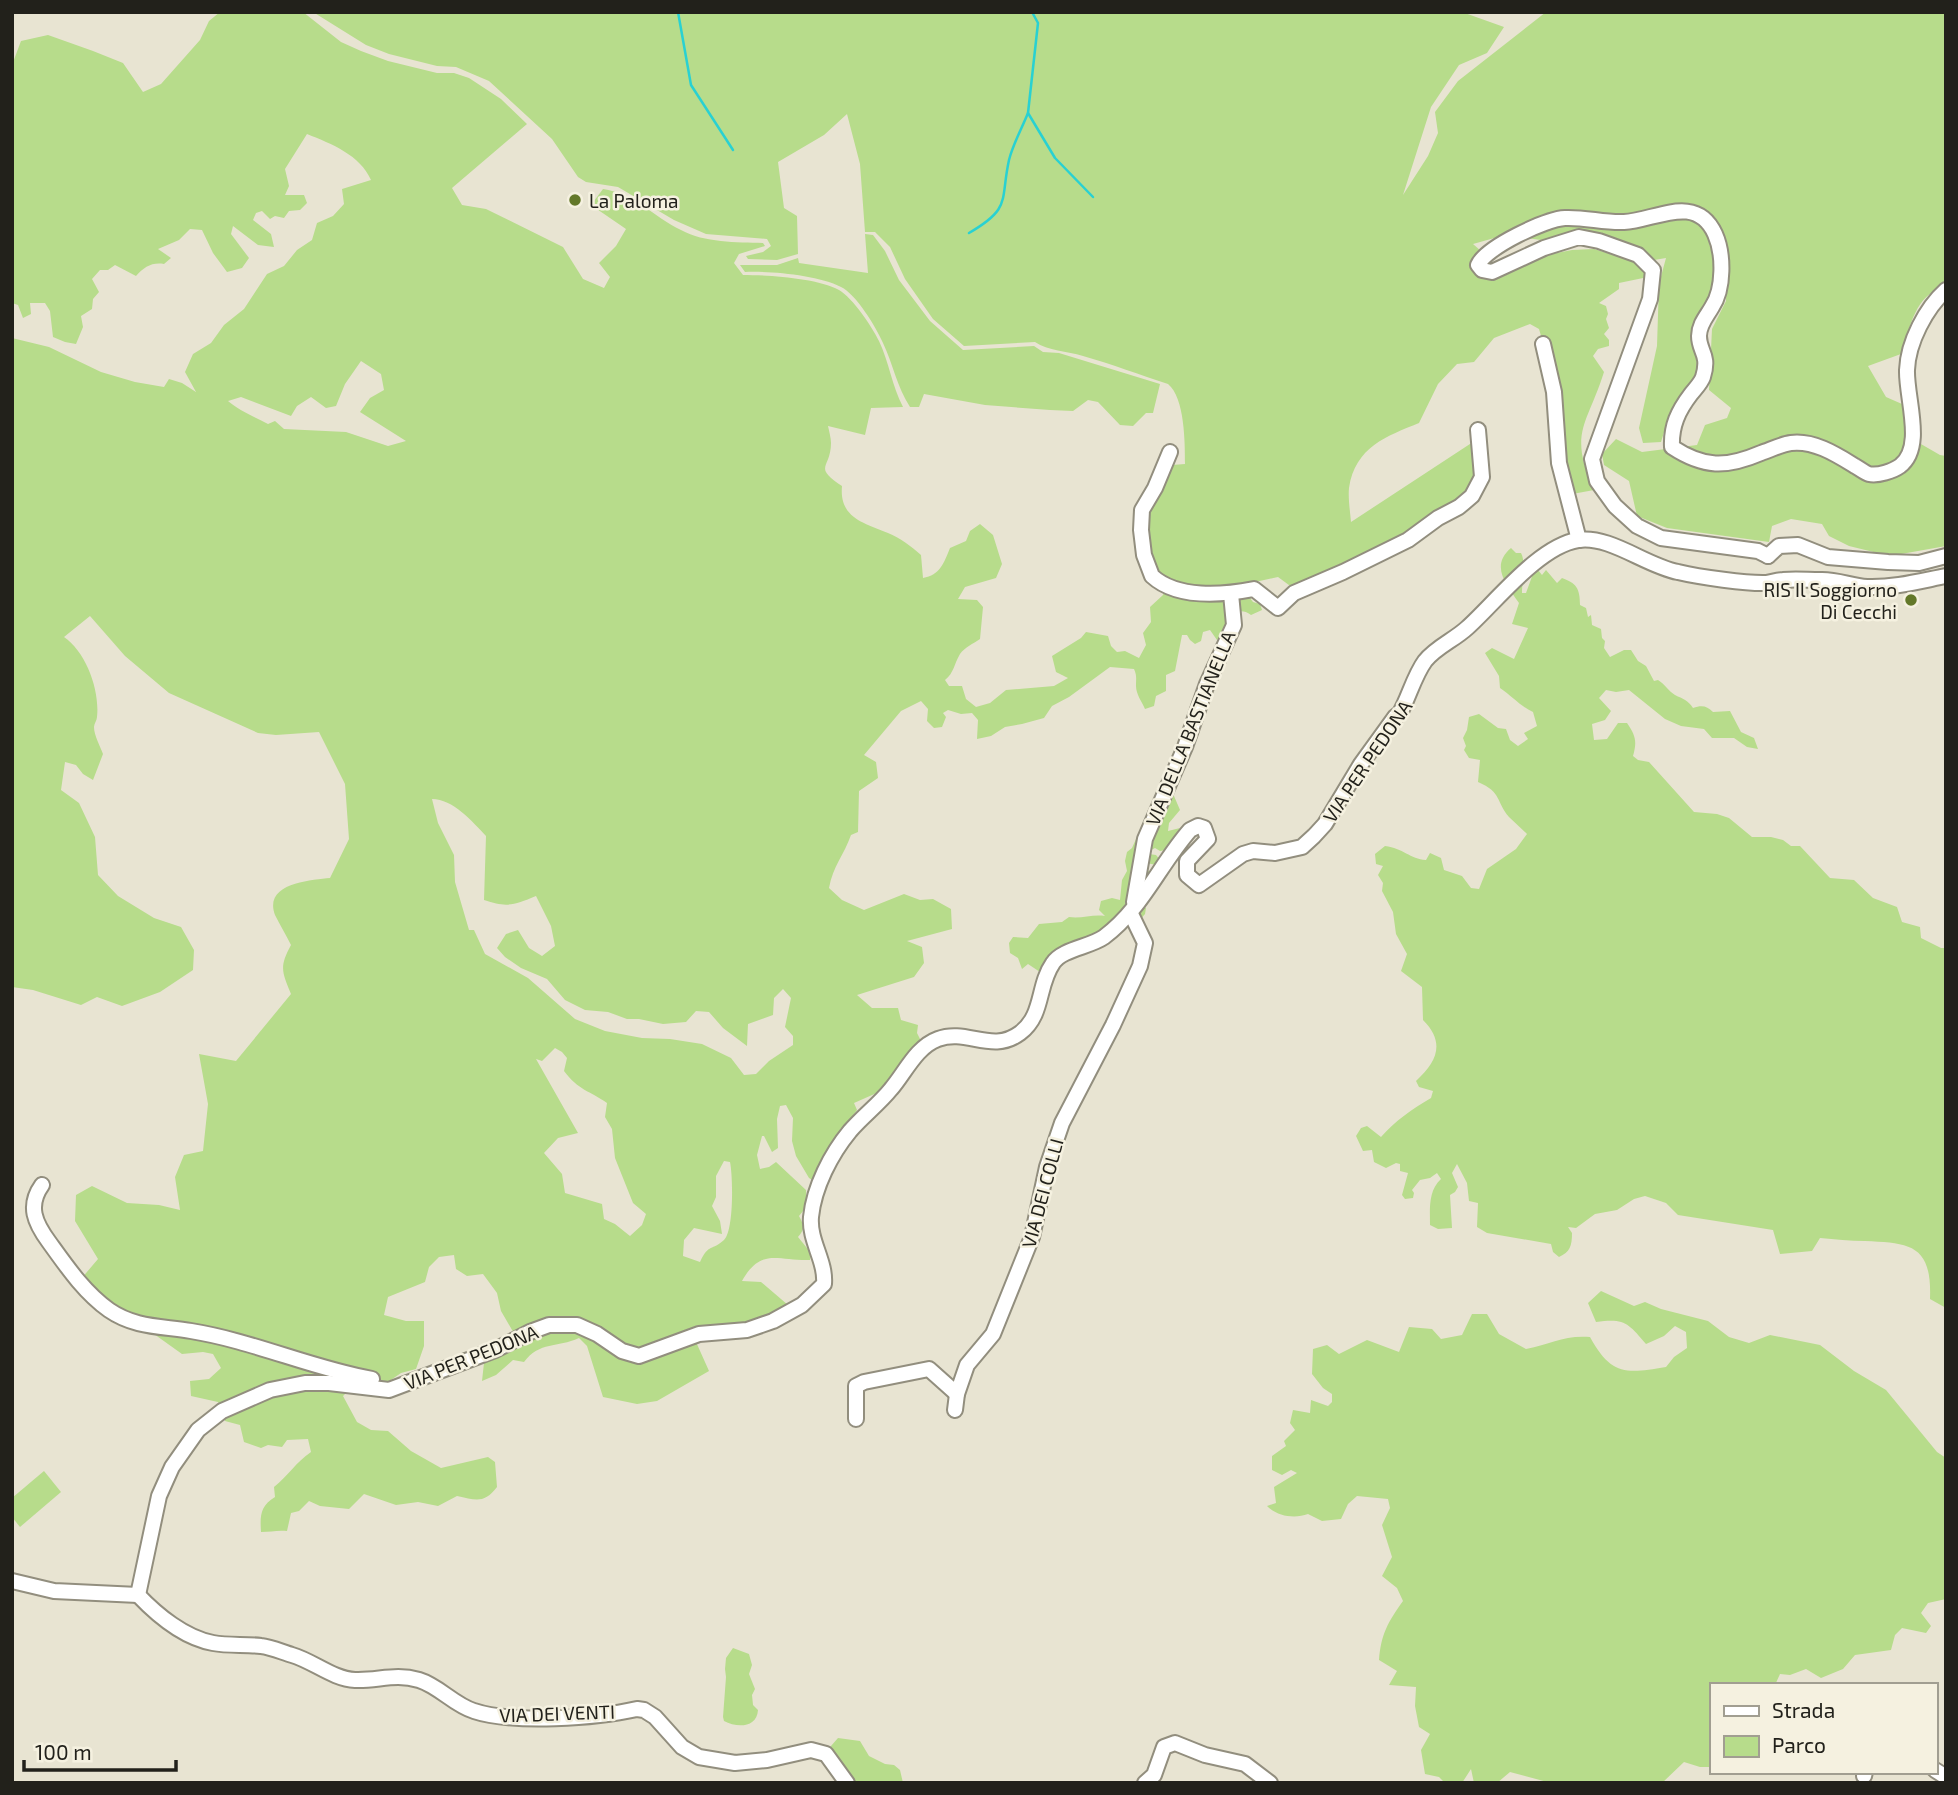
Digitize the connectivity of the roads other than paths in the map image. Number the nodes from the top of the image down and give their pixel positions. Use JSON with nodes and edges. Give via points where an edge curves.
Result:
{"nodes":[{"id":1,"x":1946,"y":290,"type":"edge"},
{"id":2,"x":1543,"y":344,"type":"dead end"},
{"id":3,"x":1478,"y":430,"type":"dead end"},
{"id":4,"x":1170,"y":452,"type":"dead end"},
{"id":5,"x":1579,"y":540,"type":"junction"},
{"id":6,"x":1768,"y":556,"type":"junction"},
{"id":7,"x":1946,"y":556,"type":"edge"},
{"id":8,"x":1946,"y":576,"type":"edge"},
{"id":9,"x":1766,"y":583,"type":"junction"},
{"id":10,"x":1231,"y":594,"type":"junction"},
{"id":11,"x":1131,"y":914,"type":"junction"},
{"id":12,"x":42,"y":1185,"type":"dead end"},
{"id":13,"x":404,"y":1385,"type":"junction"},
{"id":14,"x":957,"y":1394,"type":"junction"},
{"id":15,"x":955,"y":1409,"type":"dead end"},
{"id":16,"x":856,"y":1419,"type":"dead end"},
{"id":17,"x":12,"y":1581,"type":"edge"},
{"id":18,"x":138,"y":1595,"type":"junction"},
{"id":19,"x":847,"y":1783,"type":"edge"},
{"id":20,"x":1145,"y":1783,"type":"edge"},
{"id":21,"x":1270,"y":1783,"type":"edge"}],
"edges":[{"from":1,"to":6,"type":"street","via":[[1934,301],[1913,342],[1907,377],[1914,431],[1912,447],[1901,466],[1869,474],[1818,447],[1792,443],[1724,465],[1692,460],[1671,447],[1671,429],[1683,404],[1703,380],[1706,358],[1699,337],[1721,281],[1718,245],[1707,222],[1692,212],[1667,212],[1626,222],[1561,218],[1517,235],[1481,257],[1478,265],[1482,271],[1493,272],[1579,237],[1638,255],[1653,270],[1650,299],[1592,459],[1597,481],[1637,526],[1661,538]]},
{"from":2,"to":5,"type":"street","via":[[1554,392],[1559,463]]},
{"from":3,"to":10,"type":"street","via":[[1482,477],[1472,496],[1459,507],[1408,540],[1294,593],[1278,608],[1254,589]]},
{"from":4,"to":10,"type":"street","via":[[1142,510],[1147,567],[1157,580],[1170,586],[1196,593]]},
{"from":5,"to":9,"type":"street","via":[[1615,546],[1676,572]]},
{"from":5,"to":11,"type":"street","name":"VIA PER PEDONA","via":[[1544,557],[1425,662],[1400,713],[1308,842],[1275,853],[1243,854],[1199,884],[1187,875],[1187,862],[1208,839],[1204,828],[1198,826],[1181,841]]},
{"from":6,"to":7,"type":"street","via":[[1779,546],[1798,545],[1828,557],[1888,562],[1919,563]]},
{"from":6,"to":9,"type":"street","via":[[1772,573]]},
{"from":8,"to":9,"type":"street","via":[[1869,587],[1828,580]]},
{"from":10,"to":11,"type":"street","name":"VIA DELLA BASTIANELLA","via":[[1234,625],[1145,839]]},
{"from":11,"to":13,"type":"street","name":"VIA PER PEDONA","via":[[1102,939],[1054,962],[1034,1018],[1020,1033],[999,1043],[938,1039],[919,1052],[891,1090],[849,1133],[814,1202],[811,1237],[824,1284],[802,1305],[747,1330],[699,1334],[639,1356],[577,1325],[549,1325]]},
{"from":11,"to":14,"type":"street","name":"VIA DEI COLLI","via":[[1145,943],[1140,966],[1062,1123],[1032,1237],[993,1334],[967,1366]]},
{"from":12,"to":13,"type":"street","via":[[33,1202],[34,1219],[78,1282],[110,1311],[149,1328],[191,1331],[334,1371]]},
{"from":13,"to":18,"type":"street","name":"VIA PER PEDONA","via":[[388,1390],[305,1383],[270,1390],[222,1411],[198,1430],[172,1467],[159,1496]]},
{"from":14,"to":15,"type":"street","name":"VIA DEI COLLI"},
{"from":14,"to":16,"type":"street","via":[[929,1369],[864,1382],[856,1386]]},
{"from":17,"to":18,"type":"street","via":[[64,1592]]},
{"from":18,"to":19,"type":"street","name":"VIA DEI VENTI","via":[[190,1635],[211,1643],[272,1649],[308,1660],[342,1678],[394,1675],[419,1680],[471,1711],[492,1716],[583,1717],[644,1710],[699,1757],[735,1763],[811,1750],[826,1755]]},
{"from":20,"to":21,"type":"street","via":[[1154,1775],[1164,1747],[1175,1743],[1245,1764]]}]}
